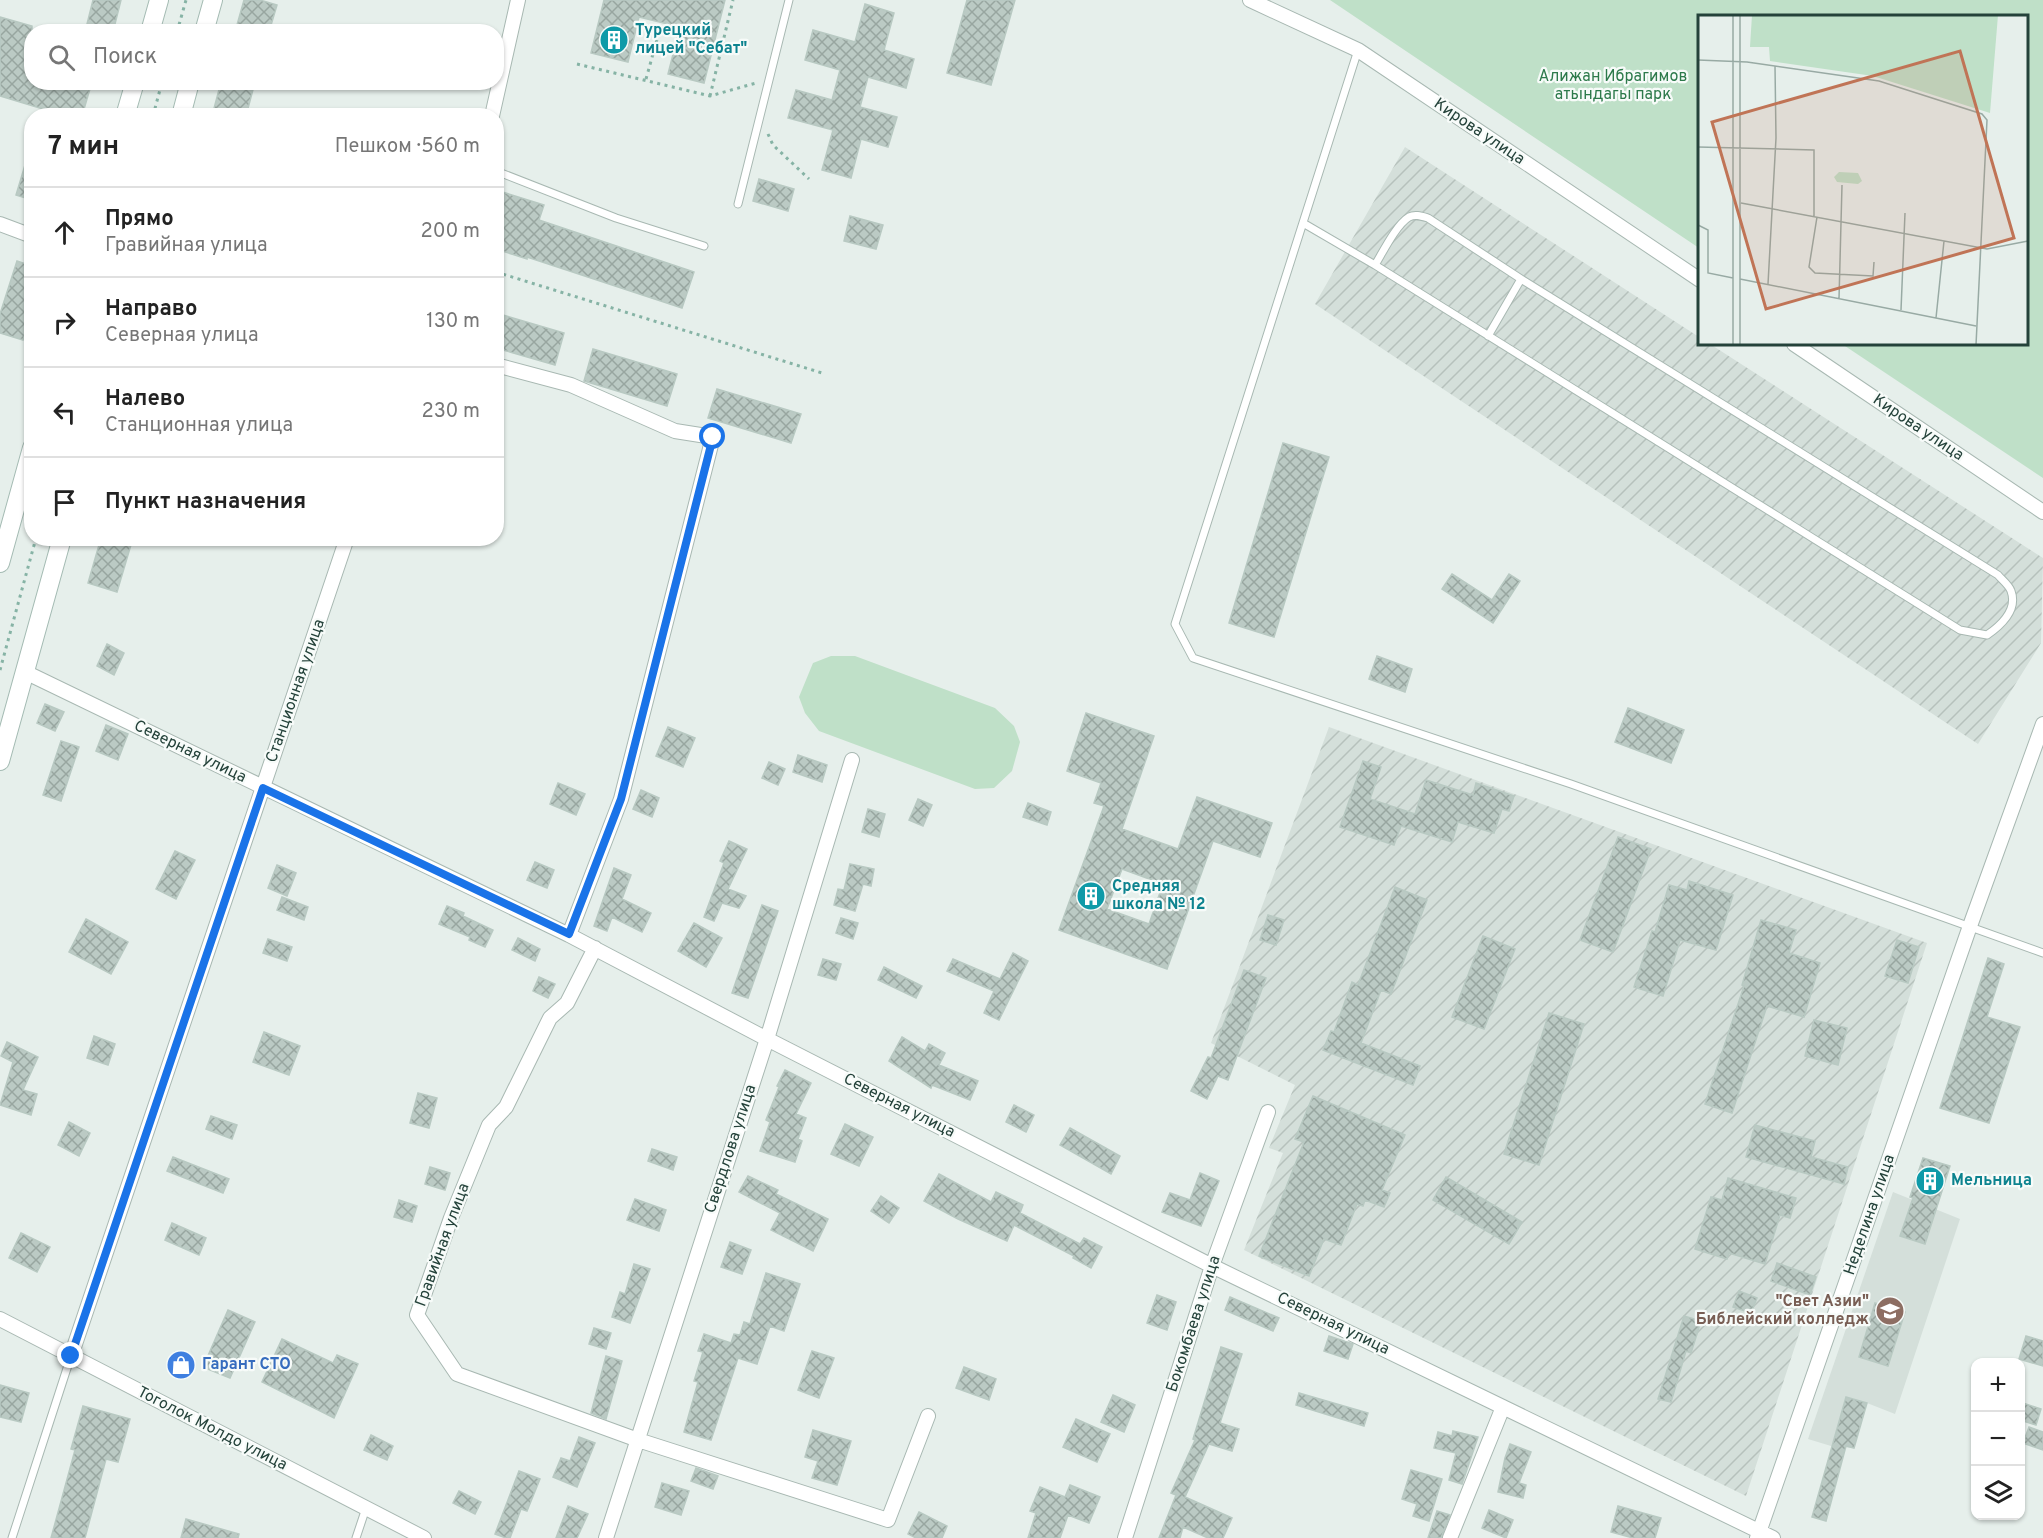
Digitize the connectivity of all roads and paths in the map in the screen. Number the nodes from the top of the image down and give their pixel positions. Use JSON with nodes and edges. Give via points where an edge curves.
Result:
{"nodes":[{"id":1,"x":159,"y":0,"type":"edge"},
{"id":2,"x":186,"y":0,"type":"edge"},
{"id":3,"x":213,"y":0,"type":"edge"},
{"id":4,"x":518,"y":0,"type":"edge"},
{"id":5,"x":733,"y":0,"type":"edge"},
{"id":6,"x":789,"y":0,"type":"edge"},
{"id":7,"x":1250,"y":0,"type":"edge"},
{"id":8,"x":152,"y":24,"type":"edge"},
{"id":9,"x":179,"y":24,"type":"edge"},
{"id":10,"x":206,"y":24,"type":"edge"},
{"id":11,"x":658,"y":36,"type":"dead end"},
{"id":12,"x":1358,"y":50,"type":"junction"},
{"id":13,"x":504,"y":62,"type":"edge"},
{"id":14,"x":577,"y":64,"type":"dead end"},
{"id":15,"x":646,"y":79,"type":"junction"},
{"id":16,"x":769,"y":80,"type":"junction"},
{"id":17,"x":133,"y":90,"type":"edge"},
{"id":18,"x":160,"y":90,"type":"edge"},
{"id":19,"x":188,"y":90,"type":"edge"},
{"id":20,"x":498,"y":90,"type":"edge"},
{"id":21,"x":710,"y":96,"type":"junction"},
{"id":22,"x":127,"y":108,"type":"edge"},
{"id":23,"x":155,"y":108,"type":"edge"},
{"id":24,"x":183,"y":108,"type":"edge"},
{"id":25,"x":494,"y":108,"type":"edge"},
{"id":26,"x":760,"y":116,"type":"junction"},
{"id":27,"x":504,"y":174,"type":"edge"},
{"id":28,"x":809,"y":179,"type":"dead end"},
{"id":29,"x":738,"y":204,"type":"dead end"},
{"id":30,"x":1303,"y":223,"type":"junction"},
{"id":31,"x":0,"y":224,"type":"edge"},
{"id":32,"x":24,"y":233,"type":"edge"},
{"id":33,"x":704,"y":246,"type":"dead end"},
{"id":34,"x":1375,"y":265,"type":"junction"},
{"id":35,"x":504,"y":274,"type":"edge"},
{"id":36,"x":1521,"y":279,"type":"junction"},
{"id":37,"x":1698,"y":279,"type":"edge"},
{"id":38,"x":1488,"y":336,"type":"junction"},
{"id":39,"x":1795,"y":345,"type":"edge"},
{"id":40,"x":504,"y":367,"type":"edge"},
{"id":41,"x":822,"y":373,"type":"dead end"},
{"id":42,"x":24,"y":477,"type":"edge"},
{"id":43,"x":2043,"y":512,"type":"edge"},
{"id":44,"x":34,"y":546,"type":"edge"},
{"id":45,"x":60,"y":546,"type":"edge"},
{"id":46,"x":344,"y":546,"type":"edge"},
{"id":47,"x":0,"y":563,"type":"edge"},
{"id":48,"x":0,"y":670,"type":"edge"},
{"id":49,"x":25,"y":672,"type":"junction"},
{"id":50,"x":2043,"y":724,"type":"edge"},
{"id":51,"x":852,"y":760,"type":"dead end"},
{"id":52,"x":0,"y":761,"type":"edge"},
{"id":53,"x":263,"y":788,"type":"junction"},
{"id":54,"x":1970,"y":926,"type":"junction"},
{"id":55,"x":569,"y":934,"type":"junction"},
{"id":56,"x":595,"y":948,"type":"junction"},
{"id":57,"x":2043,"y":953,"type":"edge"},
{"id":58,"x":767,"y":1039,"type":"junction"},
{"id":59,"x":1268,"y":1112,"type":"dead end"},
{"id":60,"x":1212,"y":1266,"type":"junction"},
{"id":61,"x":0,"y":1319,"type":"edge"},
{"id":62,"x":71,"y":1356,"type":"junction"},
{"id":63,"x":1503,"y":1407,"type":"junction"},
{"id":64,"x":928,"y":1416,"type":"dead end"},
{"id":65,"x":638,"y":1440,"type":"junction"},
{"id":66,"x":366,"y":1508,"type":"junction"},
{"id":67,"x":1759,"y":1534,"type":"edge"},
{"id":68,"x":12,"y":1538,"type":"edge"},
{"id":69,"x":356,"y":1538,"type":"edge"},
{"id":70,"x":424,"y":1538,"type":"edge"},
{"id":71,"x":606,"y":1538,"type":"edge"},
{"id":72,"x":1125,"y":1538,"type":"edge"},
{"id":73,"x":1450,"y":1538,"type":"edge"},
{"id":74,"x":1773,"y":1538,"type":"edge"}],
"edges":[{"from":1,"to":8,"type":"main road"},
{"from":2,"to":9,"type":"path"},
{"from":3,"to":10,"type":"main road"},
{"from":4,"to":13,"type":"street"},
{"from":5,"to":21,"type":"path"},
{"from":6,"to":16,"type":"lane"},
{"from":7,"to":12,"type":"street","name":"Кирова улица"},
{"from":11,"to":15,"type":"path"},
{"from":12,"to":30,"type":"lane"},
{"from":12,"to":37,"type":"street","name":"Кирова улица"},
{"from":14,"to":15,"type":"path"},
{"from":15,"to":21,"type":"path"},
{"from":16,"to":21,"type":"path"},
{"from":16,"to":26,"type":"lane"},
{"from":17,"to":22,"type":"main road"},
{"from":18,"to":23,"type":"path"},
{"from":19,"to":24,"type":"main road"},
{"from":20,"to":25,"type":"street"},
{"from":26,"to":28,"type":"path","via":[[773,145]]},
{"from":26,"to":29,"type":"lane"},
{"from":27,"to":33,"type":"lane","via":[[616,218]]},
{"from":30,"to":34,"type":"lane"},
{"from":30,"to":54,"type":"lane","via":[[1174,624],[1193,658],[1571,784]]},
{"from":31,"to":32,"type":"street"},
{"from":34,"to":36,"type":"lane","via":[[1398,228],[1414,215],[1428,218]]},
{"from":34,"to":38,"type":"lane"},
{"from":35,"to":41,"type":"path"},
{"from":36,"to":38,"type":"lane"},
{"from":36,"to":38,"type":"lane","via":[[1998,575],[2011,590],[2012,601],[2002,625],[1987,635],[1960,630]]},
{"from":39,"to":43,"type":"street","name":"Кирова улица"},
{"from":40,"to":55,"type":"street","via":[[571,384],[675,431],[713,437],[621,799]]},
{"from":42,"to":47,"type":"main road"},
{"from":44,"to":48,"type":"path"},
{"from":45,"to":49,"type":"main road"},
{"from":46,"to":53,"type":"street","name":"Станционная улица"},
{"from":49,"to":52,"type":"main road"},
{"from":49,"to":53,"type":"street","name":"Северная улица"},
{"from":50,"to":54,"type":"street"},
{"from":51,"to":58,"type":"street","name":"Свердлова улица"},
{"from":53,"to":55,"type":"street","name":"Северная улица"},
{"from":53,"to":62,"type":"street","name":"Станционная улица"},
{"from":54,"to":57,"type":"lane"},
{"from":54,"to":67,"type":"street","name":"Неделина улица"},
{"from":55,"to":56,"type":"street","name":"Северная улица"},
{"from":56,"to":58,"type":"street","name":"Северная улица"},
{"from":56,"to":65,"type":"street","name":"Гравийная улица","via":[[567,1003],[550,1018],[506,1107],[489,1125],[417,1315],[457,1374]]},
{"from":58,"to":60,"type":"street","name":"Северная улица"},
{"from":58,"to":65,"type":"street","name":"Свердлова улица"},
{"from":59,"to":60,"type":"street","name":"Бокомбаева улица"},
{"from":60,"to":63,"type":"street","name":"Северная улица"},
{"from":60,"to":72,"type":"street","name":"Бокомбаева улица"},
{"from":61,"to":62,"type":"street","name":"Тоголок Молдо улица"},
{"from":62,"to":66,"type":"street","name":"Тоголок Молдо улица"},
{"from":62,"to":68,"type":"lane"},
{"from":63,"to":67,"type":"street","name":"Северная улица"},
{"from":63,"to":73,"type":"street"},
{"from":64,"to":65,"type":"street","via":[[888,1520]]},
{"from":65,"to":71,"type":"street","name":"Свердлова улица"},
{"from":66,"to":69,"type":"lane"},
{"from":66,"to":70,"type":"street","name":"Тоголок Молдо улица"},
{"from":67,"to":74,"type":"street","name":"Северная улица"}]}
